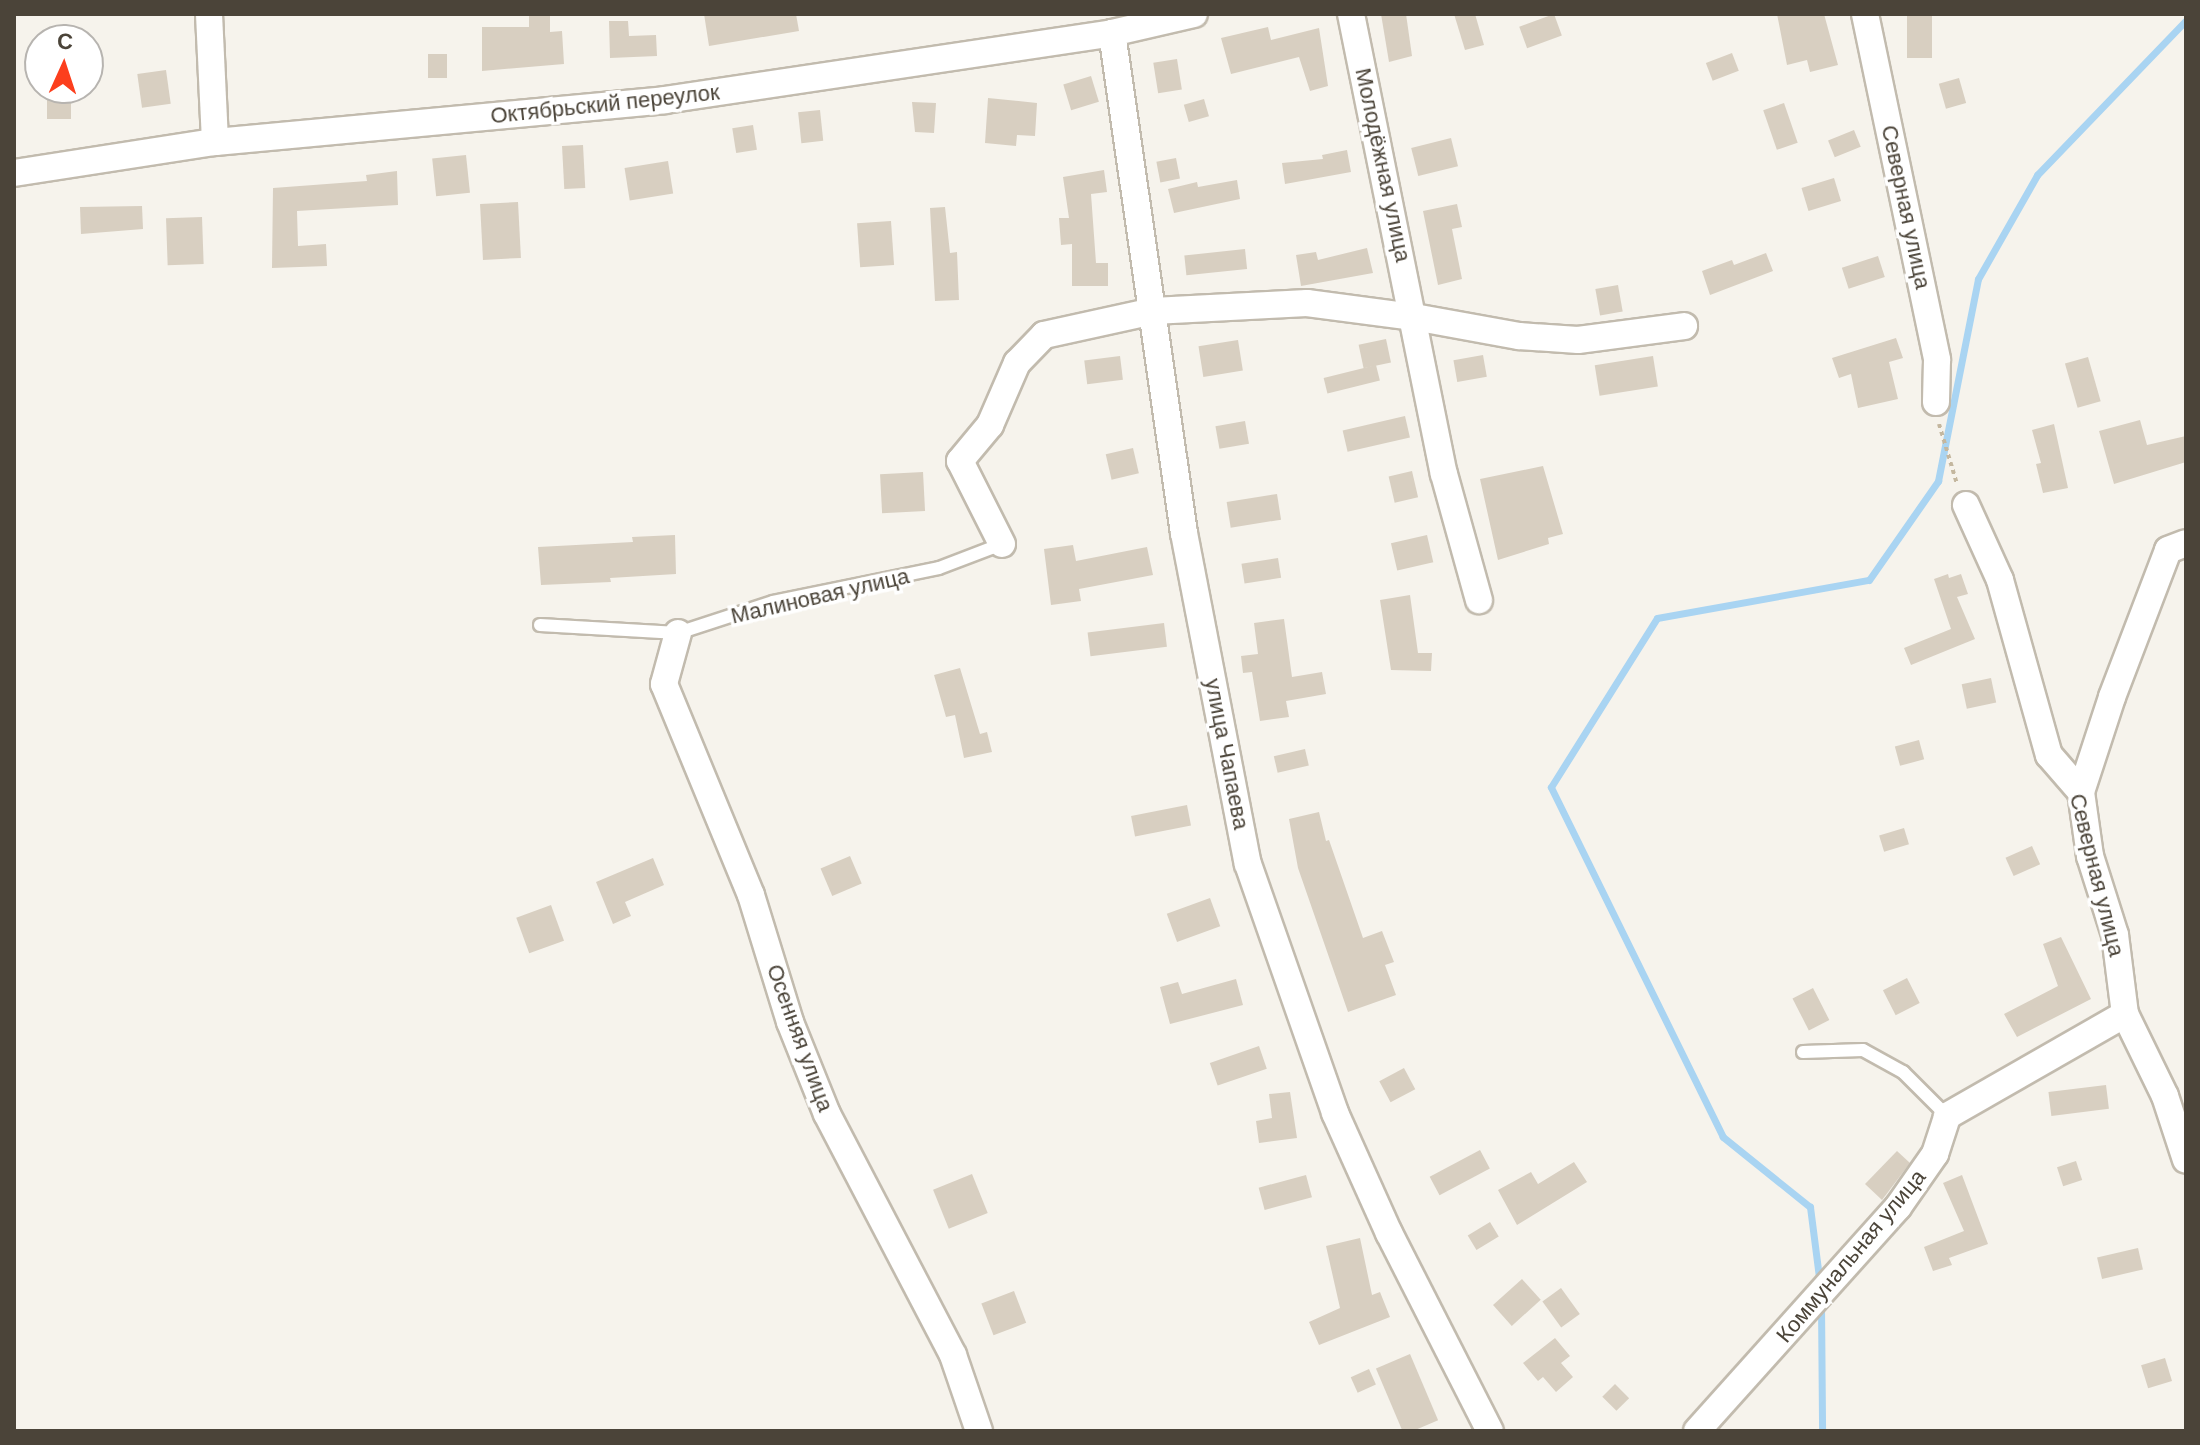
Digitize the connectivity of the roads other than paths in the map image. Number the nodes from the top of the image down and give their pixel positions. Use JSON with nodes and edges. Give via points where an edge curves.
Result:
{"nodes":[{"id":1,"x":209,"y":14,"type":"edge"},
{"id":2,"x":1194,"y":14,"type":"edge"},
{"id":3,"x":1351,"y":14,"type":"edge"},
{"id":4,"x":1865,"y":14,"type":"edge"},
{"id":5,"x":1112,"y":33,"type":"junction"},
{"id":6,"x":215,"y":142,"type":"junction"},
{"id":7,"x":14,"y":173,"type":"edge"},
{"id":8,"x":1153,"y":311,"type":"junction"},
{"id":9,"x":1414,"y":317,"type":"junction"},
{"id":10,"x":1684,"y":326,"type":"dead end"},
{"id":11,"x":1936,"y":402,"type":"dead end"},
{"id":12,"x":1961,"y":493,"type":"road end"},
{"id":13,"x":2186,"y":543,"type":"edge"},
{"id":14,"x":1002,"y":544,"type":"joint"},
{"id":15,"x":1479,"y":600,"type":"dead end"},
{"id":16,"x":540,"y":625,"type":"dead end"},
{"id":17,"x":678,"y":633,"type":"junction"},
{"id":18,"x":2081,"y":792,"type":"junction"},
{"id":19,"x":2125,"y":1014,"type":"junction"},
{"id":20,"x":1803,"y":1052,"type":"dead end"},
{"id":21,"x":1947,"y":1116,"type":"junction"},
{"id":22,"x":2186,"y":1160,"type":"edge"},
{"id":23,"x":979,"y":1431,"type":"edge"},
{"id":24,"x":1490,"y":1431,"type":"edge"},
{"id":25,"x":1697,"y":1431,"type":"edge"}],
"edges":[{"from":1,"to":6,"type":"street"},
{"from":2,"to":5,"type":"street","name":"Октябрьский переулок"},
{"from":3,"to":9,"type":"street","name":"Молодёжная улица"},
{"from":4,"to":11,"type":"street","name":"Северная улица","via":[[1937,360]]},
{"from":5,"to":6,"type":"street","name":"Октябрьский переулок","via":[[665,100]]},
{"from":5,"to":8,"type":"street","name":"улица Чапаева"},
{"from":6,"to":7,"type":"street","name":"Октябрьский переулок"},
{"from":8,"to":9,"type":"street","via":[[1307,303]]},
{"from":8,"to":14,"type":"street","via":[[1044,335],[1017,363],[990,425],[960,461]]},
{"from":8,"to":24,"type":"street","name":"улица Чапаева","via":[[1184,533],[1248,864],[1335,1113],[1389,1233]]},
{"from":9,"to":10,"type":"street","via":[[1519,336],[1578,340]]},
{"from":9,"to":15,"type":"street","name":"Молодёжная улица","via":[[1444,474]]},
{"from":12,"to":18,"type":"street","name":"Северная улица","via":[[2000,580],[2049,755]]},
{"from":13,"to":18,"type":"street","via":[[2168,550]]},
{"from":14,"to":17,"type":"lane","name":"Малиновая улица","via":[[939,568],[773,602]]},
{"from":16,"to":17,"type":"lane","name":"Малиновая улица"},
{"from":17,"to":23,"type":"street","name":"Осенняя улица","via":[[664,684],[751,895],[790,1022],[827,1114],[953,1355]]},
{"from":18,"to":19,"type":"street","name":"Северная улица","via":[[2090,856],[2115,935]]},
{"from":19,"to":21,"type":"street"},
{"from":19,"to":22,"type":"street","name":"Северная улица","via":[[2165,1096]]},
{"from":20,"to":21,"type":"lane","via":[[1863,1050],[1903,1072]]},
{"from":21,"to":25,"type":"street","name":"Коммунальная улица","via":[[1935,1154],[1898,1207]]}]}
